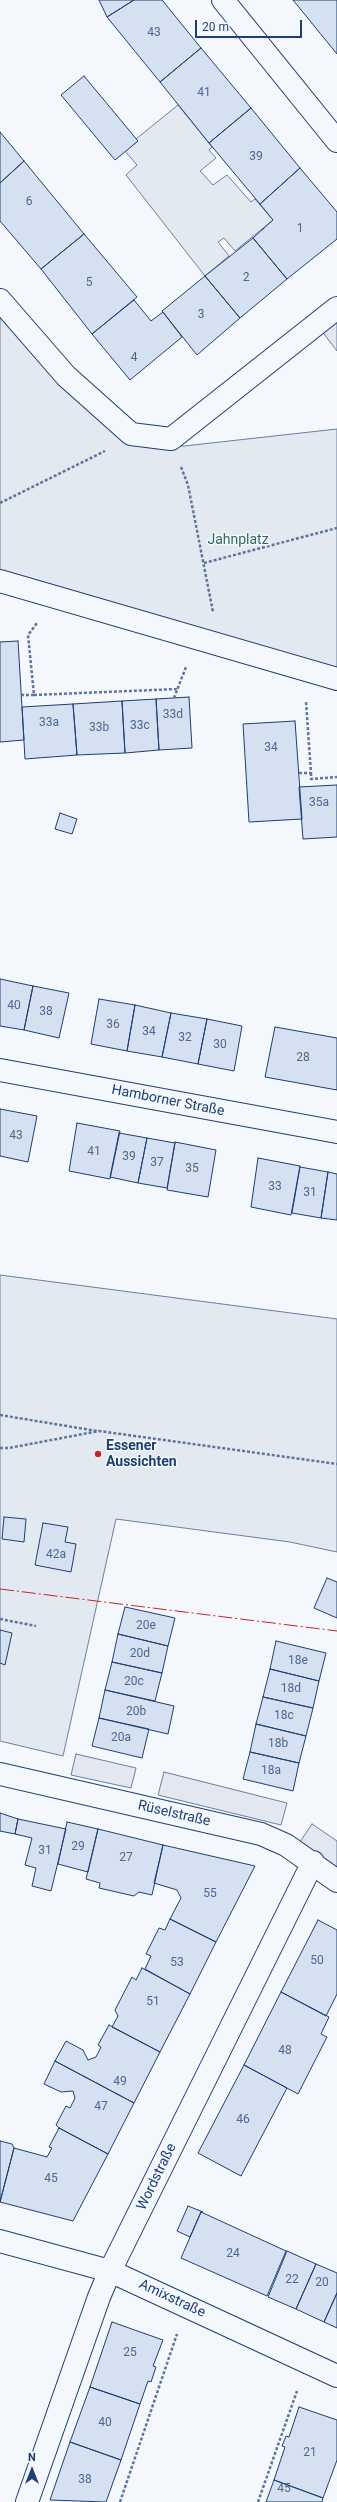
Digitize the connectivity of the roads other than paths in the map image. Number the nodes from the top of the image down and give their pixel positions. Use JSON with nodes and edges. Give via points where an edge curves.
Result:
{"nodes":[{"id":1,"x":223,"y":0,"type":"edge"},
{"id":2,"x":337,"y":141,"type":"edge"},
{"id":3,"x":0,"y":300,"type":"edge"},
{"id":4,"x":337,"y":308,"type":"edge"},
{"id":5,"x":0,"y":581,"type":"edge"},
{"id":6,"x":337,"y":680,"type":"edge"},
{"id":7,"x":0,"y":1070,"type":"edge"},
{"id":8,"x":337,"y":1132,"type":"edge"},
{"id":9,"x":0,"y":1774,"type":"edge"},
{"id":10,"x":313,"y":1862,"type":"junction"},
{"id":11,"x":337,"y":1881,"type":"edge"},
{"id":12,"x":0,"y":2241,"type":"edge"},
{"id":13,"x":110,"y":2271,"type":"junction"},
{"id":14,"x":337,"y":2376,"type":"edge"},
{"id":15,"x":27,"y":2502,"type":"edge"}],
"edges":[{"from":1,"to":2,"type":"street"},
{"from":3,"to":4,"type":"street","via":[[66,376],[131,434],[171,439]]},
{"from":5,"to":6,"type":"street"},
{"from":7,"to":8,"type":"street","name":"Hamborner Straße"},
{"from":9,"to":10,"type":"street","name":"Rüselstraße","via":[[261,1834],[286,1844]]},
{"from":10,"to":11,"type":"street","name":"Rüselstraße"},
{"from":10,"to":13,"type":"street","name":"Wordstraße"},
{"from":12,"to":13,"type":"street","name":"Amixstraße"},
{"from":13,"to":14,"type":"street","name":"Amixstraße"},
{"from":13,"to":15,"type":"street","name":"Wordstraße"}]}
